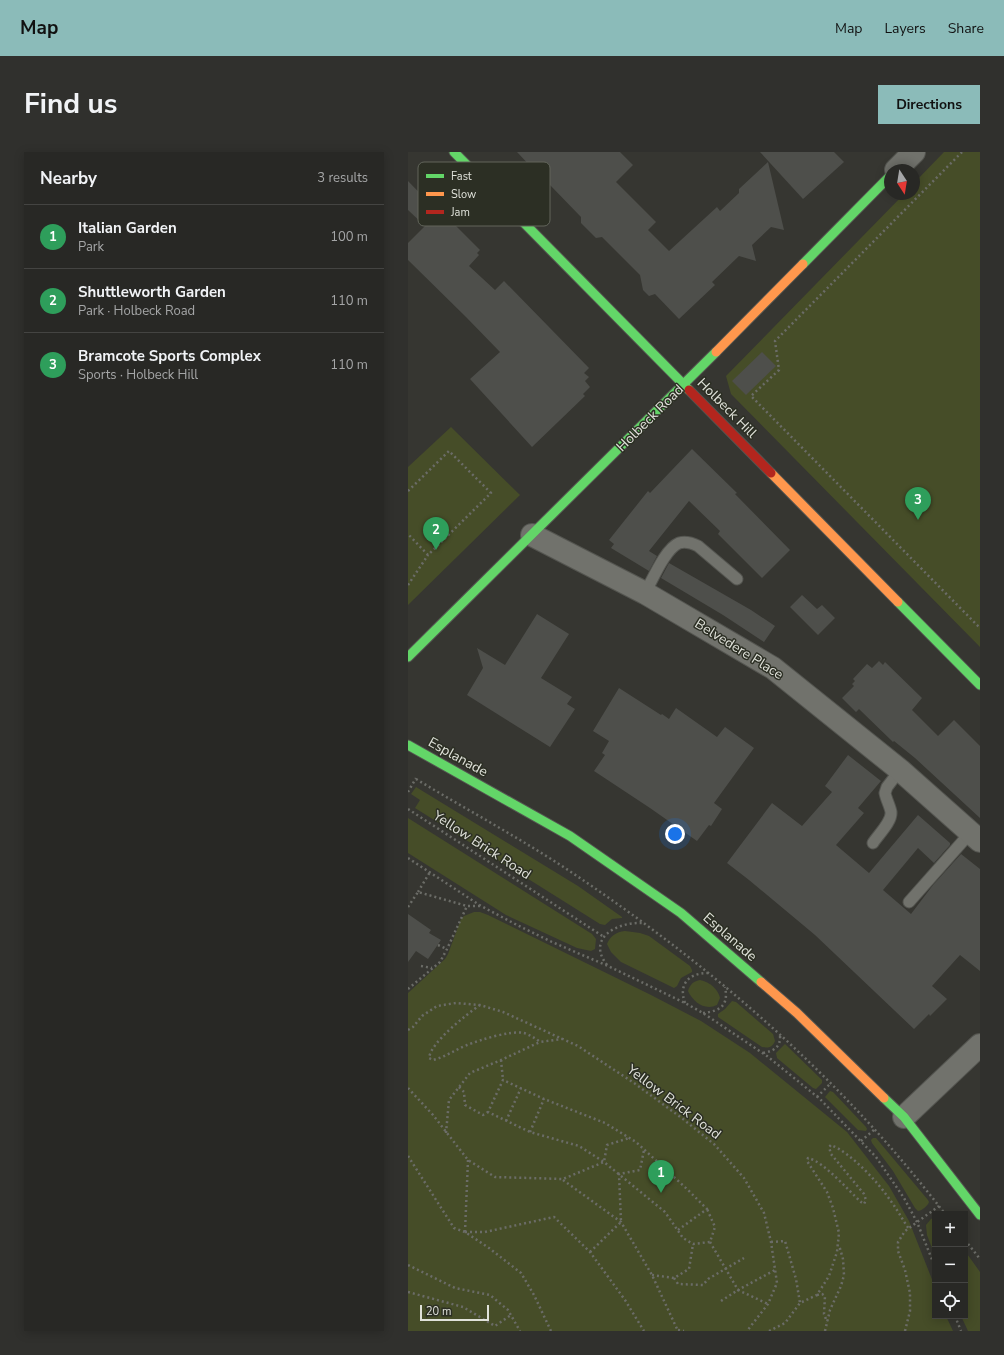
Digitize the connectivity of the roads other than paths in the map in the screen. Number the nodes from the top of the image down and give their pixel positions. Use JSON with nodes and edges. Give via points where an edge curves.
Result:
{"nodes":[{"id":1,"x":454,"y":152,"type":"edge"},
{"id":2,"x":914,"y":152,"type":"edge"},
{"id":3,"x":464,"y":162,"type":"edge"},
{"id":4,"x":902,"y":164,"type":"edge"},
{"id":5,"x":884,"y":182,"type":"edge"},
{"id":6,"x":527,"y":226,"type":"edge"},
{"id":7,"x":684,"y":384,"type":"junction"},
{"id":8,"x":532,"y":535,"type":"junction"},
{"id":9,"x":737,"y":579,"type":"dead end"},
{"id":10,"x":645,"y":592,"type":"junction"},
{"id":11,"x":408,"y":657,"type":"edge"},
{"id":12,"x":980,"y":685,"type":"edge"},
{"id":13,"x":408,"y":744,"type":"edge"},
{"id":14,"x":900,"y":770,"type":"junction"},
{"id":15,"x":976,"y":836,"type":"edge"},
{"id":16,"x":873,"y":843,"type":"dead end"},
{"id":17,"x":909,"y":902,"type":"dead end"},
{"id":18,"x":980,"y":1045,"type":"edge"},
{"id":19,"x":904,"y":1117,"type":"junction"},
{"id":20,"x":980,"y":1215,"type":"edge"}],
"edges":[{"from":1,"to":3,"type":"street","name":"Holbeck Hill"},
{"from":2,"to":4,"type":"street"},
{"from":5,"to":7,"type":"street","name":"Holbeck Road"},
{"from":6,"to":7,"type":"street","name":"Holbeck Hill"},
{"from":7,"to":8,"type":"street","name":"Holbeck Road"},
{"from":7,"to":12,"type":"street","name":"Holbeck Hill"},
{"from":8,"to":10,"type":"street","name":"Belvedere Place"},
{"from":8,"to":11,"type":"street","name":"Holbeck Road"},
{"from":9,"to":10,"type":"lane","via":[[698,546],[680,543],[666,554]]},
{"from":10,"to":14,"type":"street","name":"Belvedere Place","via":[[773,668]]},
{"from":13,"to":19,"type":"street","name":"Esplanade","via":[[570,836],[681,913],[797,1013]]},
{"from":14,"to":15,"type":"street","name":"Belvedere Place"},
{"from":14,"to":16,"type":"lane","via":[[885,793],[890,819]]},
{"from":15,"to":17,"type":"lane"},
{"from":18,"to":19,"type":"street"},
{"from":19,"to":20,"type":"street","name":"Esplanade"}]}
